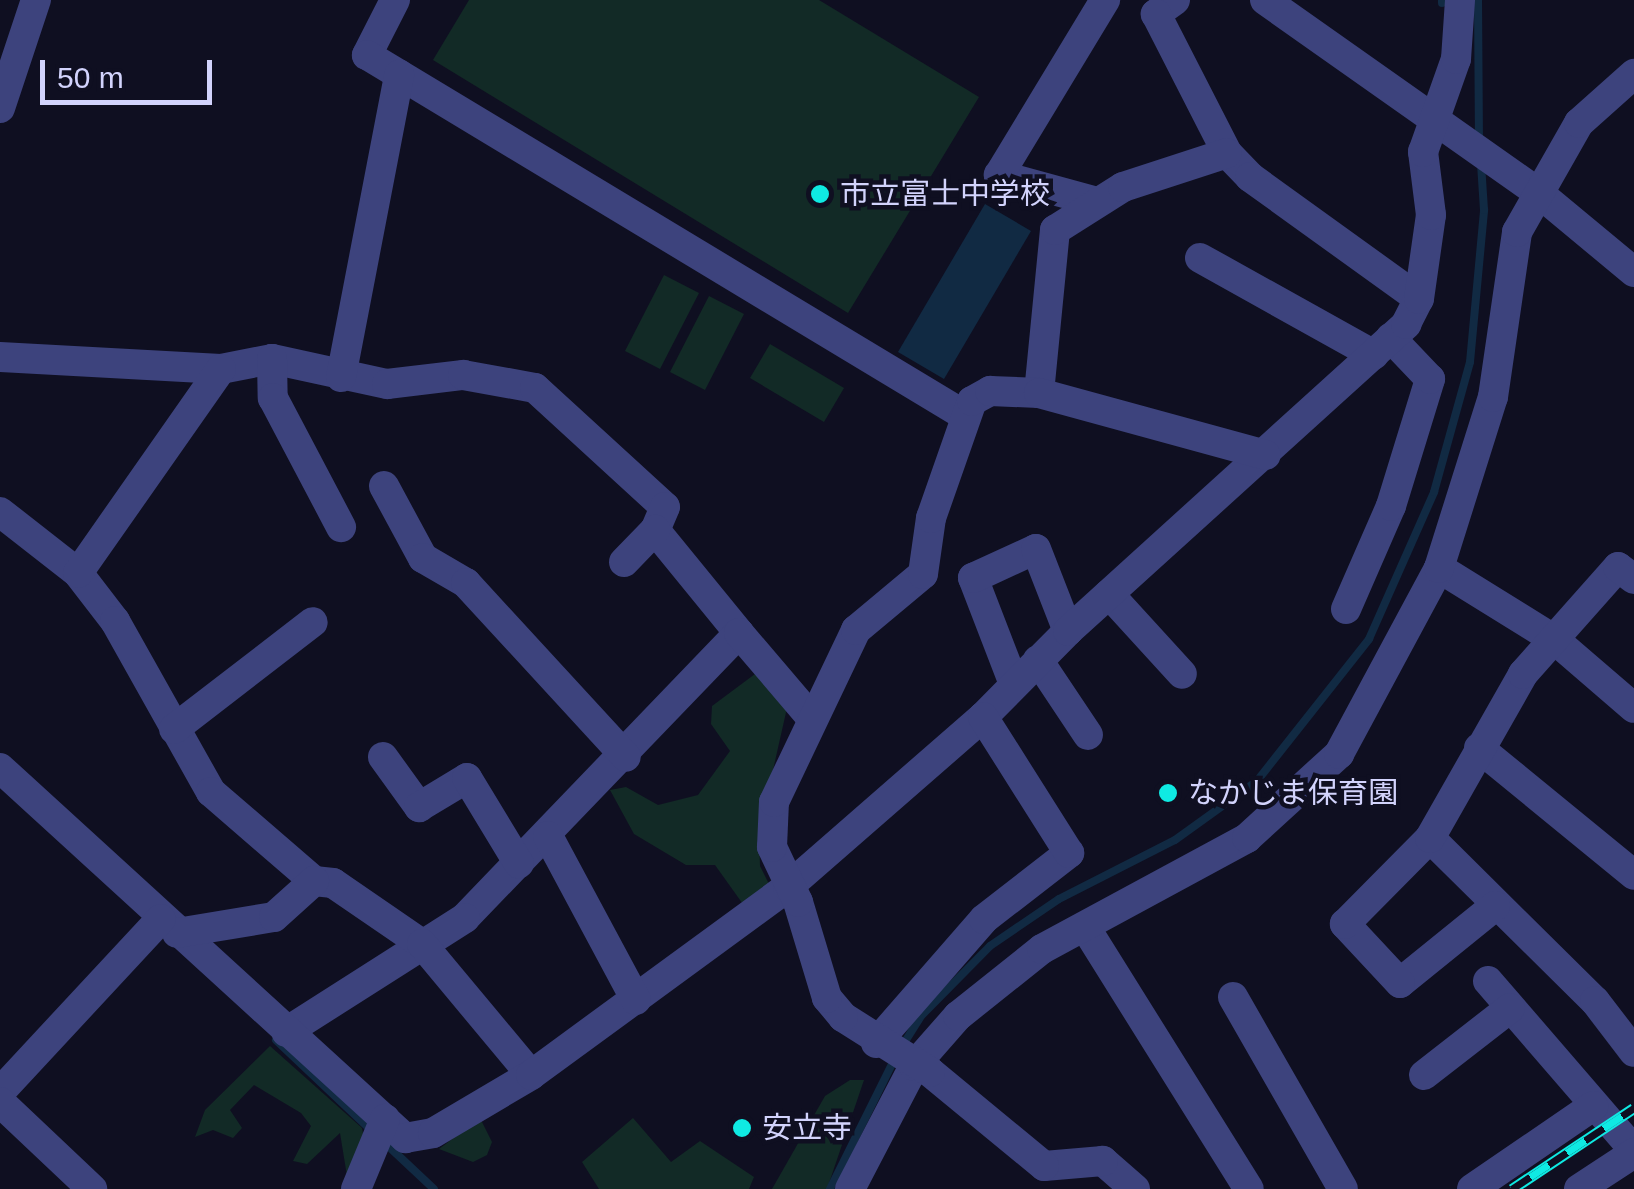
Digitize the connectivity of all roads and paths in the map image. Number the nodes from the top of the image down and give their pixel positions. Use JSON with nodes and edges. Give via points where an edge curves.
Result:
{"nodes":[{"id":1,"x":36,"y":0,"type":"edge"},
{"id":2,"x":396,"y":0,"type":"edge"},
{"id":3,"x":1105,"y":0,"type":"edge"},
{"id":4,"x":1174,"y":0,"type":"edge"},
{"id":5,"x":1265,"y":0,"type":"edge"},
{"id":6,"x":1460,"y":0,"type":"edge"},
{"id":7,"x":399,"y":74,"type":"junction"},
{"id":8,"x":1634,"y":74,"type":"edge"},
{"id":9,"x":0,"y":108,"type":"edge"},
{"id":10,"x":1432,"y":116,"type":"junction"},
{"id":11,"x":1228,"y":153,"type":"junction"},
{"id":12,"x":1540,"y":194,"type":"junction"},
{"id":13,"x":1097,"y":202,"type":"junction"},
{"id":14,"x":1200,"y":258,"type":"dead end"},
{"id":15,"x":1634,"y":272,"type":"edge"},
{"id":16,"x":1420,"y":299,"type":"junction"},
{"id":17,"x":1383,"y":347,"type":"junction"},
{"id":18,"x":0,"y":357,"type":"edge"},
{"id":19,"x":272,"y":359,"type":"junction"},
{"id":20,"x":220,"y":369,"type":"junction"},
{"id":21,"x":341,"y":377,"type":"junction"},
{"id":22,"x":1039,"y":393,"type":"junction"},
{"id":23,"x":964,"y":415,"type":"junction"},
{"id":24,"x":1266,"y":455,"type":"junction"},
{"id":25,"x":384,"y":486,"type":"dead end"},
{"id":26,"x":0,"y":512,"type":"edge"},
{"id":27,"x":341,"y":527,"type":"dead end"},
{"id":28,"x":655,"y":530,"type":"junction"},
{"id":29,"x":624,"y":562,"type":"dead end"},
{"id":30,"x":1439,"y":568,"type":"junction"},
{"id":31,"x":78,"y":573,"type":"junction"},
{"id":32,"x":1634,"y":579,"type":"edge"},
{"id":33,"x":1109,"y":594,"type":"junction"},
{"id":34,"x":1346,"y":610,"type":"dead end"},
{"id":35,"x":314,"y":622,"type":"dead end"},
{"id":36,"x":1068,"y":631,"type":"junction"},
{"id":37,"x":739,"y":633,"type":"junction"},
{"id":38,"x":1554,"y":640,"type":"junction"},
{"id":39,"x":1038,"y":660,"type":"junction"},
{"id":40,"x":1182,"y":674,"type":"dead end"},
{"id":41,"x":1014,"y":684,"type":"junction"},
{"id":42,"x":1634,"y":708,"type":"edge"},
{"id":43,"x":810,"y":716,"type":"junction"},
{"id":44,"x":983,"y":717,"type":"junction"},
{"id":45,"x":174,"y":729,"type":"junction"},
{"id":46,"x":1088,"y":735,"type":"dead end"},
{"id":47,"x":1479,"y":748,"type":"junction"},
{"id":48,"x":383,"y":757,"type":"dead end"},
{"id":49,"x":626,"y":757,"type":"junction"},
{"id":50,"x":3,"y":775,"type":"edge"},
{"id":51,"x":548,"y":836,"type":"junction"},
{"id":52,"x":1430,"y":838,"type":"junction"},
{"id":53,"x":520,"y":864,"type":"junction"},
{"id":54,"x":1634,"y":875,"type":"edge"},
{"id":55,"x":314,"y":881,"type":"junction"},
{"id":56,"x":788,"y":887,"type":"junction"},
{"id":57,"x":1495,"y":906,"type":"junction"},
{"id":58,"x":169,"y":926,"type":"junction"},
{"id":59,"x":1087,"y":930,"type":"junction"},
{"id":60,"x":422,"y":944,"type":"junction"},
{"id":61,"x":1488,"y":981,"type":"dead end"},
{"id":62,"x":1233,"y":996,"type":"dead end"},
{"id":63,"x":636,"y":1000,"type":"junction"},
{"id":64,"x":1510,"y":1008,"type":"junction"},
{"id":65,"x":286,"y":1032,"type":"junction"},
{"id":66,"x":876,"y":1043,"type":"junction"},
{"id":67,"x":1634,"y":1052,"type":"edge"},
{"id":68,"x":914,"y":1066,"type":"junction"},
{"id":69,"x":530,"y":1075,"type":"junction"},
{"id":70,"x":1424,"y":1075,"type":"dead end"},
{"id":71,"x":0,"y":1092,"type":"edge"},
{"id":72,"x":0,"y":1102,"type":"edge"},
{"id":73,"x":1593,"y":1106,"type":"junction"},
{"id":74,"x":385,"y":1119,"type":"junction"},
{"id":75,"x":1634,"y":1152,"type":"edge"},
{"id":76,"x":92,"y":1189,"type":"edge"},
{"id":77,"x":356,"y":1189,"type":"edge"},
{"id":78,"x":850,"y":1189,"type":"edge"},
{"id":79,"x":1135,"y":1189,"type":"edge"},
{"id":80,"x":1249,"y":1189,"type":"edge"},
{"id":81,"x":1343,"y":1189,"type":"edge"},
{"id":82,"x":1472,"y":1189,"type":"edge"},
{"id":83,"x":1579,"y":1189,"type":"edge"}],
"edges":[{"from":1,"to":9,"type":"street"},
{"from":2,"to":7,"type":"street","via":[[367,54]]},
{"from":3,"to":13,"type":"street","via":[[999,175]]},
{"from":4,"to":11,"type":"street","via":[[1156,14]]},
{"from":5,"to":10,"type":"street"},
{"from":6,"to":10,"type":"street","via":[[1456,59]]},
{"from":7,"to":21,"type":"street"},
{"from":7,"to":23,"type":"street"},
{"from":8,"to":12,"type":"street","via":[[1579,124]]},
{"from":10,"to":12,"type":"street"},
{"from":10,"to":16,"type":"street","via":[[1423,152],[1431,215]]},
{"from":11,"to":13,"type":"street"},
{"from":11,"to":16,"type":"street","via":[[1250,177]]},
{"from":12,"to":15,"type":"street"},
{"from":12,"to":30,"type":"street","via":[[1517,232],[1493,396]]},
{"from":13,"to":22,"type":"street","via":[[1055,230]]},
{"from":14,"to":17,"type":"street"},
{"from":16,"to":17,"type":"street"},
{"from":17,"to":24,"type":"street"},
{"from":17,"to":34,"type":"street","via":[[1430,379],[1391,506]]},
{"from":18,"to":20,"type":"street"},
{"from":19,"to":20,"type":"street"},
{"from":19,"to":21,"type":"street"},
{"from":19,"to":27,"type":"street","via":[[273,398]]},
{"from":20,"to":31,"type":"street"},
{"from":21,"to":28,"type":"street","via":[[387,384],[463,375],[535,388],[665,508]]},
{"from":22,"to":23,"type":"street","via":[[990,391]]},
{"from":22,"to":24,"type":"street"},
{"from":23,"to":43,"type":"street","via":[[931,518],[924,574],[856,630]]},
{"from":24,"to":33,"type":"street"},
{"from":25,"to":49,"type":"street","via":[[423,558],[466,583]]},
{"from":26,"to":31,"type":"street"},
{"from":28,"to":29,"type":"street"},
{"from":28,"to":37,"type":"street"},
{"from":30,"to":38,"type":"street"},
{"from":30,"to":59,"type":"street","via":[[1339,754],[1292,803],[1188,875]]},
{"from":31,"to":45,"type":"street","via":[[114,621]]},
{"from":32,"to":38,"type":"street","via":[[1618,566]]},
{"from":33,"to":36,"type":"street"},
{"from":33,"to":40,"type":"street"},
{"from":35,"to":45,"type":"street"},
{"from":36,"to":39,"type":"street"},
{"from":36,"to":41,"type":"street","via":[[1036,549],[973,578]]},
{"from":37,"to":43,"type":"street"},
{"from":37,"to":49,"type":"street"},
{"from":38,"to":42,"type":"street"},
{"from":38,"to":47,"type":"street","via":[[1523,674]]},
{"from":39,"to":41,"type":"street"},
{"from":39,"to":46,"type":"street"},
{"from":41,"to":44,"type":"street"},
{"from":43,"to":56,"type":"street","via":[[770,824]]},
{"from":44,"to":56,"type":"street"},
{"from":44,"to":66,"type":"street","via":[[1069,854],[984,918]]},
{"from":45,"to":55,"type":"street","via":[[211,792]]},
{"from":47,"to":52,"type":"street"},
{"from":47,"to":54,"type":"street"},
{"from":48,"to":53,"type":"street","via":[[419,807],[467,778]]},
{"from":49,"to":51,"type":"street"},
{"from":50,"to":58,"type":"street"},
{"from":51,"to":53,"type":"street"},
{"from":51,"to":63,"type":"street"},
{"from":52,"to":57,"type":"street"},
{"from":52,"to":57,"type":"street","via":[[1345,924],[1400,983]]},
{"from":53,"to":60,"type":"street","via":[[465,918]]},
{"from":55,"to":58,"type":"street","via":[[274,918]]},
{"from":55,"to":60,"type":"street","via":[[332,883]]},
{"from":56,"to":63,"type":"street"},
{"from":56,"to":66,"type":"street","via":[[828,998]]},
{"from":57,"to":67,"type":"street","via":[[1595,1001]]},
{"from":58,"to":65,"type":"street"},
{"from":58,"to":71,"type":"street"},
{"from":59,"to":68,"type":"street","via":[[1042,949],[1006,977],[958,1016]]},
{"from":59,"to":80,"type":"street"},
{"from":60,"to":65,"type":"street"},
{"from":60,"to":69,"type":"street"},
{"from":61,"to":64,"type":"street"},
{"from":62,"to":81,"type":"street"},
{"from":63,"to":69,"type":"street"},
{"from":64,"to":70,"type":"street"},
{"from":64,"to":73,"type":"street"},
{"from":65,"to":74,"type":"street"},
{"from":66,"to":68,"type":"street"},
{"from":68,"to":78,"type":"street"},
{"from":68,"to":79,"type":"street","via":[[1044,1166],[1103,1160]]},
{"from":69,"to":74,"type":"street","via":[[433,1134],[405,1138]]},
{"from":72,"to":76,"type":"street"},
{"from":73,"to":75,"type":"street"},
{"from":73,"to":82,"type":"street"},
{"from":74,"to":77,"type":"street"},
{"from":75,"to":83,"type":"street"}]}
